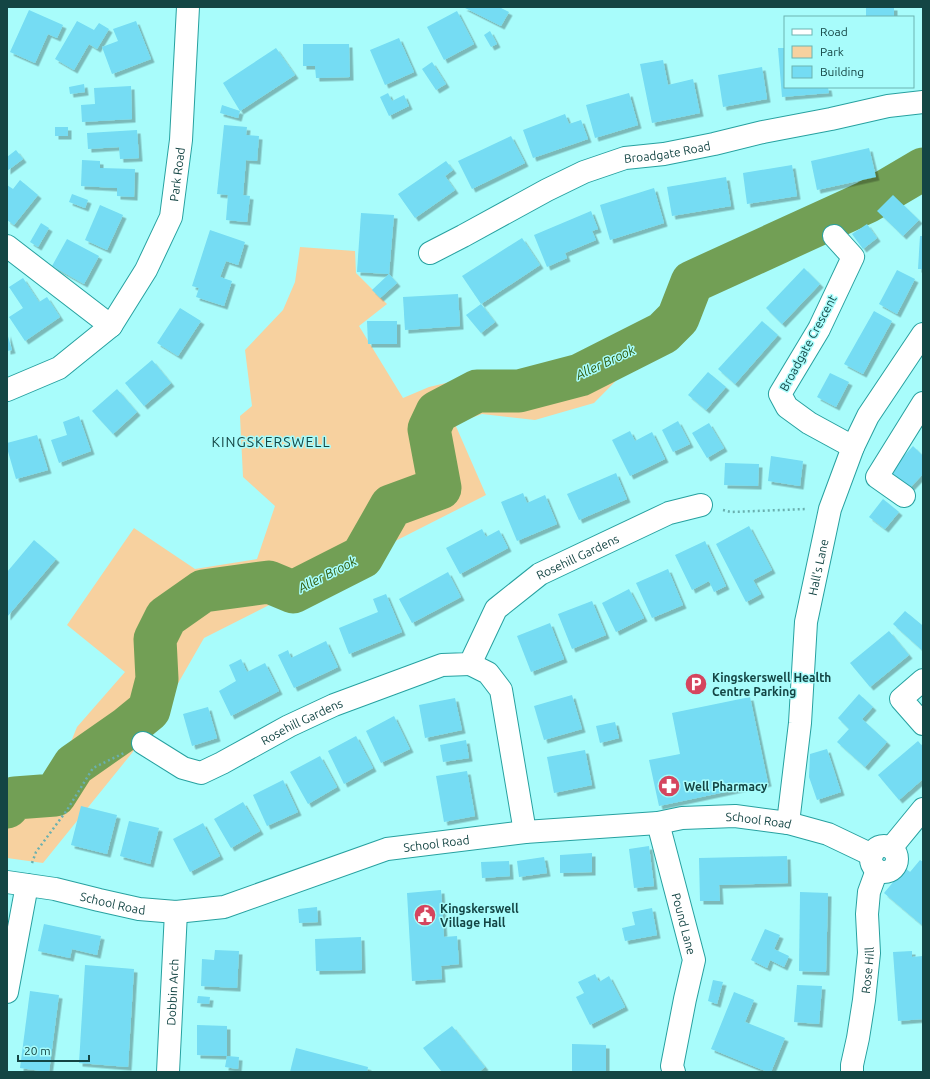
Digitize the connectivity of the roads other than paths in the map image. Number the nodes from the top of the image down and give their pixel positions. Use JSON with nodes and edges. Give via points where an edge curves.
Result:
{"nodes":[{"id":1,"x":188,"y":7,"type":"edge"},
{"id":2,"x":923,"y":102,"type":"edge"},
{"id":3,"x":834,"y":236,"type":"dead end"},
{"id":4,"x":7,"y":246,"type":"edge"},
{"id":5,"x":430,"y":252,"type":"dead end"},
{"id":6,"x":111,"y":326,"type":"junction"},
{"id":7,"x":923,"y":334,"type":"edge"},
{"id":8,"x":7,"y":390,"type":"edge"},
{"id":9,"x":923,"y":403,"type":"edge"},
{"id":10,"x":853,"y":447,"type":"junction"},
{"id":11,"x":904,"y":496,"type":"dead end"},
{"id":12,"x":701,"y":504,"type":"road end"},
{"id":13,"x":470,"y":664,"type":"junction"},
{"id":14,"x":923,"y":680,"type":"edge"},
{"id":15,"x":923,"y":724,"type":"edge"},
{"id":16,"x":143,"y":743,"type":"road end"},
{"id":17,"x":923,"y":809,"type":"edge"},
{"id":18,"x":658,"y":823,"type":"junction"},
{"id":19,"x":788,"y":823,"type":"junction"},
{"id":20,"x":525,"y":832,"type":"junction"},
{"id":21,"x":880,"y":858,"type":"junction"},
{"id":22,"x":17,"y":883,"type":"edge"},
{"id":23,"x":176,"y":912,"type":"junction"},
{"id":24,"x":7,"y":992,"type":"edge"},
{"id":25,"x":168,"y":1072,"type":"edge"},
{"id":26,"x":674,"y":1072,"type":"edge"},
{"id":27,"x":852,"y":1072,"type":"edge"}],
"edges":[{"from":1,"to":6,"type":"street","name":"Park Road","via":[[181,140],[171,217],[146,270]]},
{"from":2,"to":5,"type":"street","name":"Broadgate Road","via":[[888,106],[664,154],[624,158],[584,172]]},
{"from":3,"to":10,"type":"street","name":"Broadgate Crescent","via":[[853,257],[819,329],[780,394],[787,407],[809,423]]},
{"from":4,"to":6,"type":"street"},
{"from":6,"to":8,"type":"street","name":"Park Road","via":[[59,368]]},
{"from":7,"to":10,"type":"street","name":"Hall's Lane","via":[[868,416]]},
{"from":9,"to":11,"type":"street","via":[[877,477]]},
{"from":10,"to":19,"type":"street","name":"Hall's Lane","via":[[830,509],[806,622],[800,723]]},
{"from":12,"to":13,"type":"street","name":"Rosehill Gardens","via":[[669,513],[540,574],[496,608]]},
{"from":13,"to":16,"type":"street","name":"Rosehill Gardens","via":[[442,665],[334,705],[288,726],[201,773],[183,768]]},
{"from":13,"to":20,"type":"street","name":"Rosehill Gardens","via":[[488,673],[500,690]]},
{"from":14,"to":15,"type":"street","via":[[901,699]]},
{"from":17,"to":21,"type":"street","name":"Rose Hill"},
{"from":18,"to":19,"type":"street","name":"School Road","via":[[682,818],[735,816]]},
{"from":18,"to":20,"type":"street","name":"School Road"},
{"from":18,"to":26,"type":"street","name":"Pound Lane","via":[[694,960],[672,1066]]},
{"from":19,"to":21,"type":"street","name":"School Road","via":[[828,834]]},
{"from":20,"to":23,"type":"street","name":"School Road","via":[[387,849],[224,907]]},
{"from":21,"to":27,"type":"street","name":"Rose Hill","via":[[869,892],[869,953]]},
{"from":22,"to":23,"type":"street","name":"School Road","via":[[55,888],[139,909]]},
{"from":22,"to":24,"type":"street"},
{"from":23,"to":25,"type":"street","name":"Dobbin Arch"}]}
